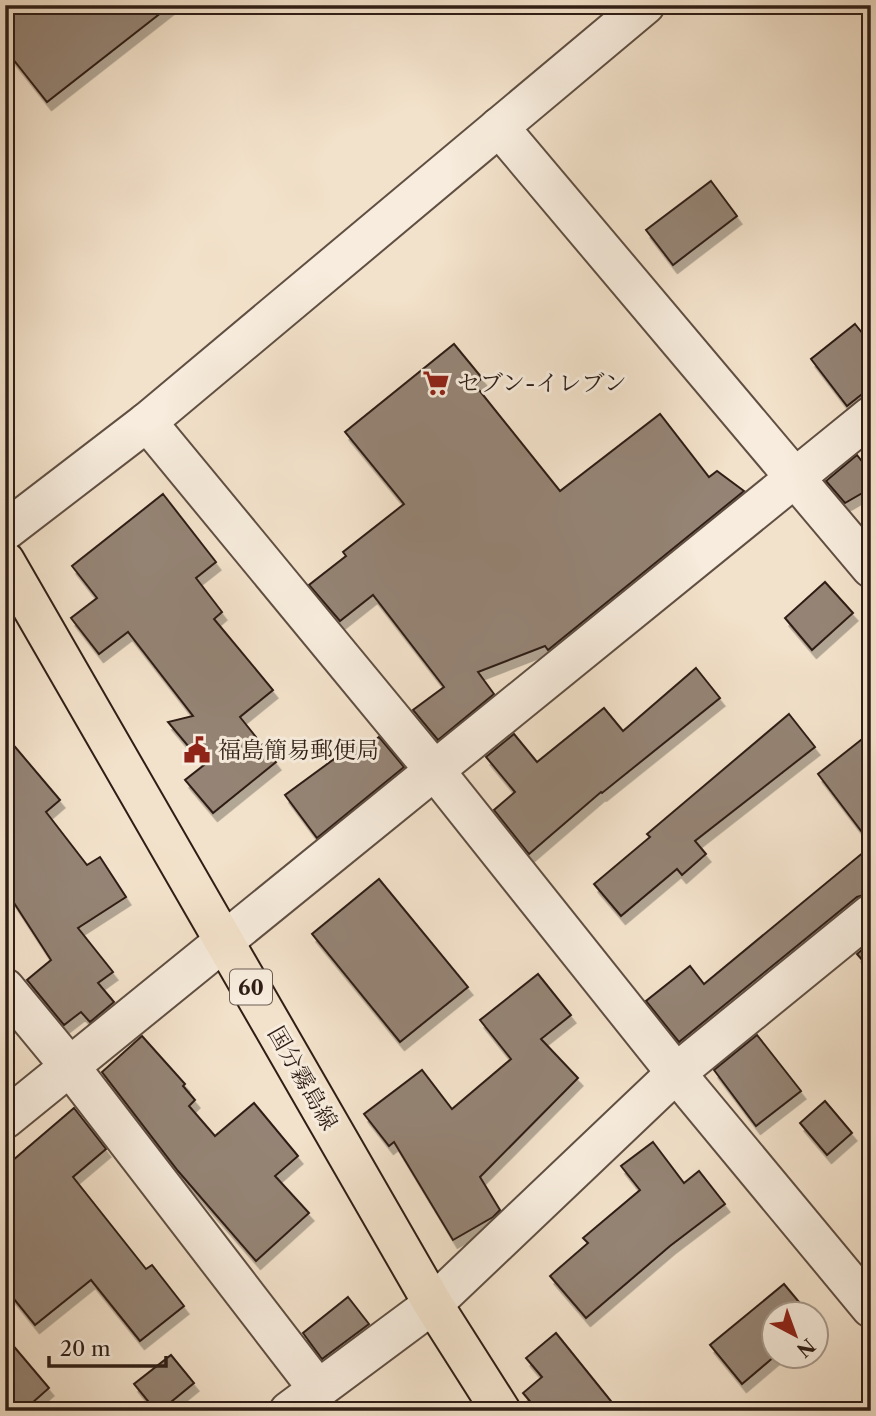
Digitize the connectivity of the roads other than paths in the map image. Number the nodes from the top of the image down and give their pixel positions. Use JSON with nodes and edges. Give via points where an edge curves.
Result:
{"nodes":[{"id":1,"x":645,"y":5,"type":"edge"},
{"id":2,"x":499,"y":127,"type":"junction"},
{"id":3,"x":871,"y":416,"type":"edge"},
{"id":4,"x":147,"y":422,"type":"junction"},
{"id":5,"x":795,"y":477,"type":"junction"},
{"id":6,"x":5,"y":531,"type":"edge"},
{"id":7,"x":5,"y":561,"type":"edge"},
{"id":8,"x":871,"y":568,"type":"edge"},
{"id":9,"x":435,"y":771,"type":"junction"},
{"id":10,"x":871,"y":914,"type":"edge"},
{"id":11,"x":226,"y":942,"type":"junction"},
{"id":12,"x":5,"y":988,"type":"edge"},
{"id":13,"x":71,"y":1068,"type":"junction"},
{"id":14,"x":676,"y":1073,"type":"junction"},
{"id":15,"x":5,"y":1119,"type":"edge"},
{"id":16,"x":433,"y":1304,"type":"junction"},
{"id":17,"x":871,"y":1308,"type":"edge"},
{"id":18,"x":304,"y":1400,"type":"edge"},
{"id":19,"x":500,"y":1411,"type":"edge"}],
"edges":[{"from":1,"to":2,"type":"street"},
{"from":2,"to":4,"type":"street"},
{"from":2,"to":5,"type":"street"},
{"from":3,"to":5,"type":"street"},
{"from":4,"to":6,"type":"street"},
{"from":4,"to":9,"type":"street"},
{"from":5,"to":8,"type":"street"},
{"from":5,"to":9,"type":"street"},
{"from":7,"to":11,"type":"main road","name":"国分霧島線","number":"60"},
{"from":9,"to":11,"type":"street"},
{"from":9,"to":14,"type":"street"},
{"from":10,"to":14,"type":"street"},
{"from":11,"to":13,"type":"street"},
{"from":11,"to":16,"type":"main road","name":"国分霧島線","number":"60"},
{"from":12,"to":13,"type":"street"},
{"from":13,"to":15,"type":"street"},
{"from":13,"to":18,"type":"street"},
{"from":14,"to":16,"type":"street"},
{"from":14,"to":17,"type":"street"},
{"from":16,"to":18,"type":"street"},
{"from":16,"to":19,"type":"main road","name":"国分霧島線","number":"60"}]}
